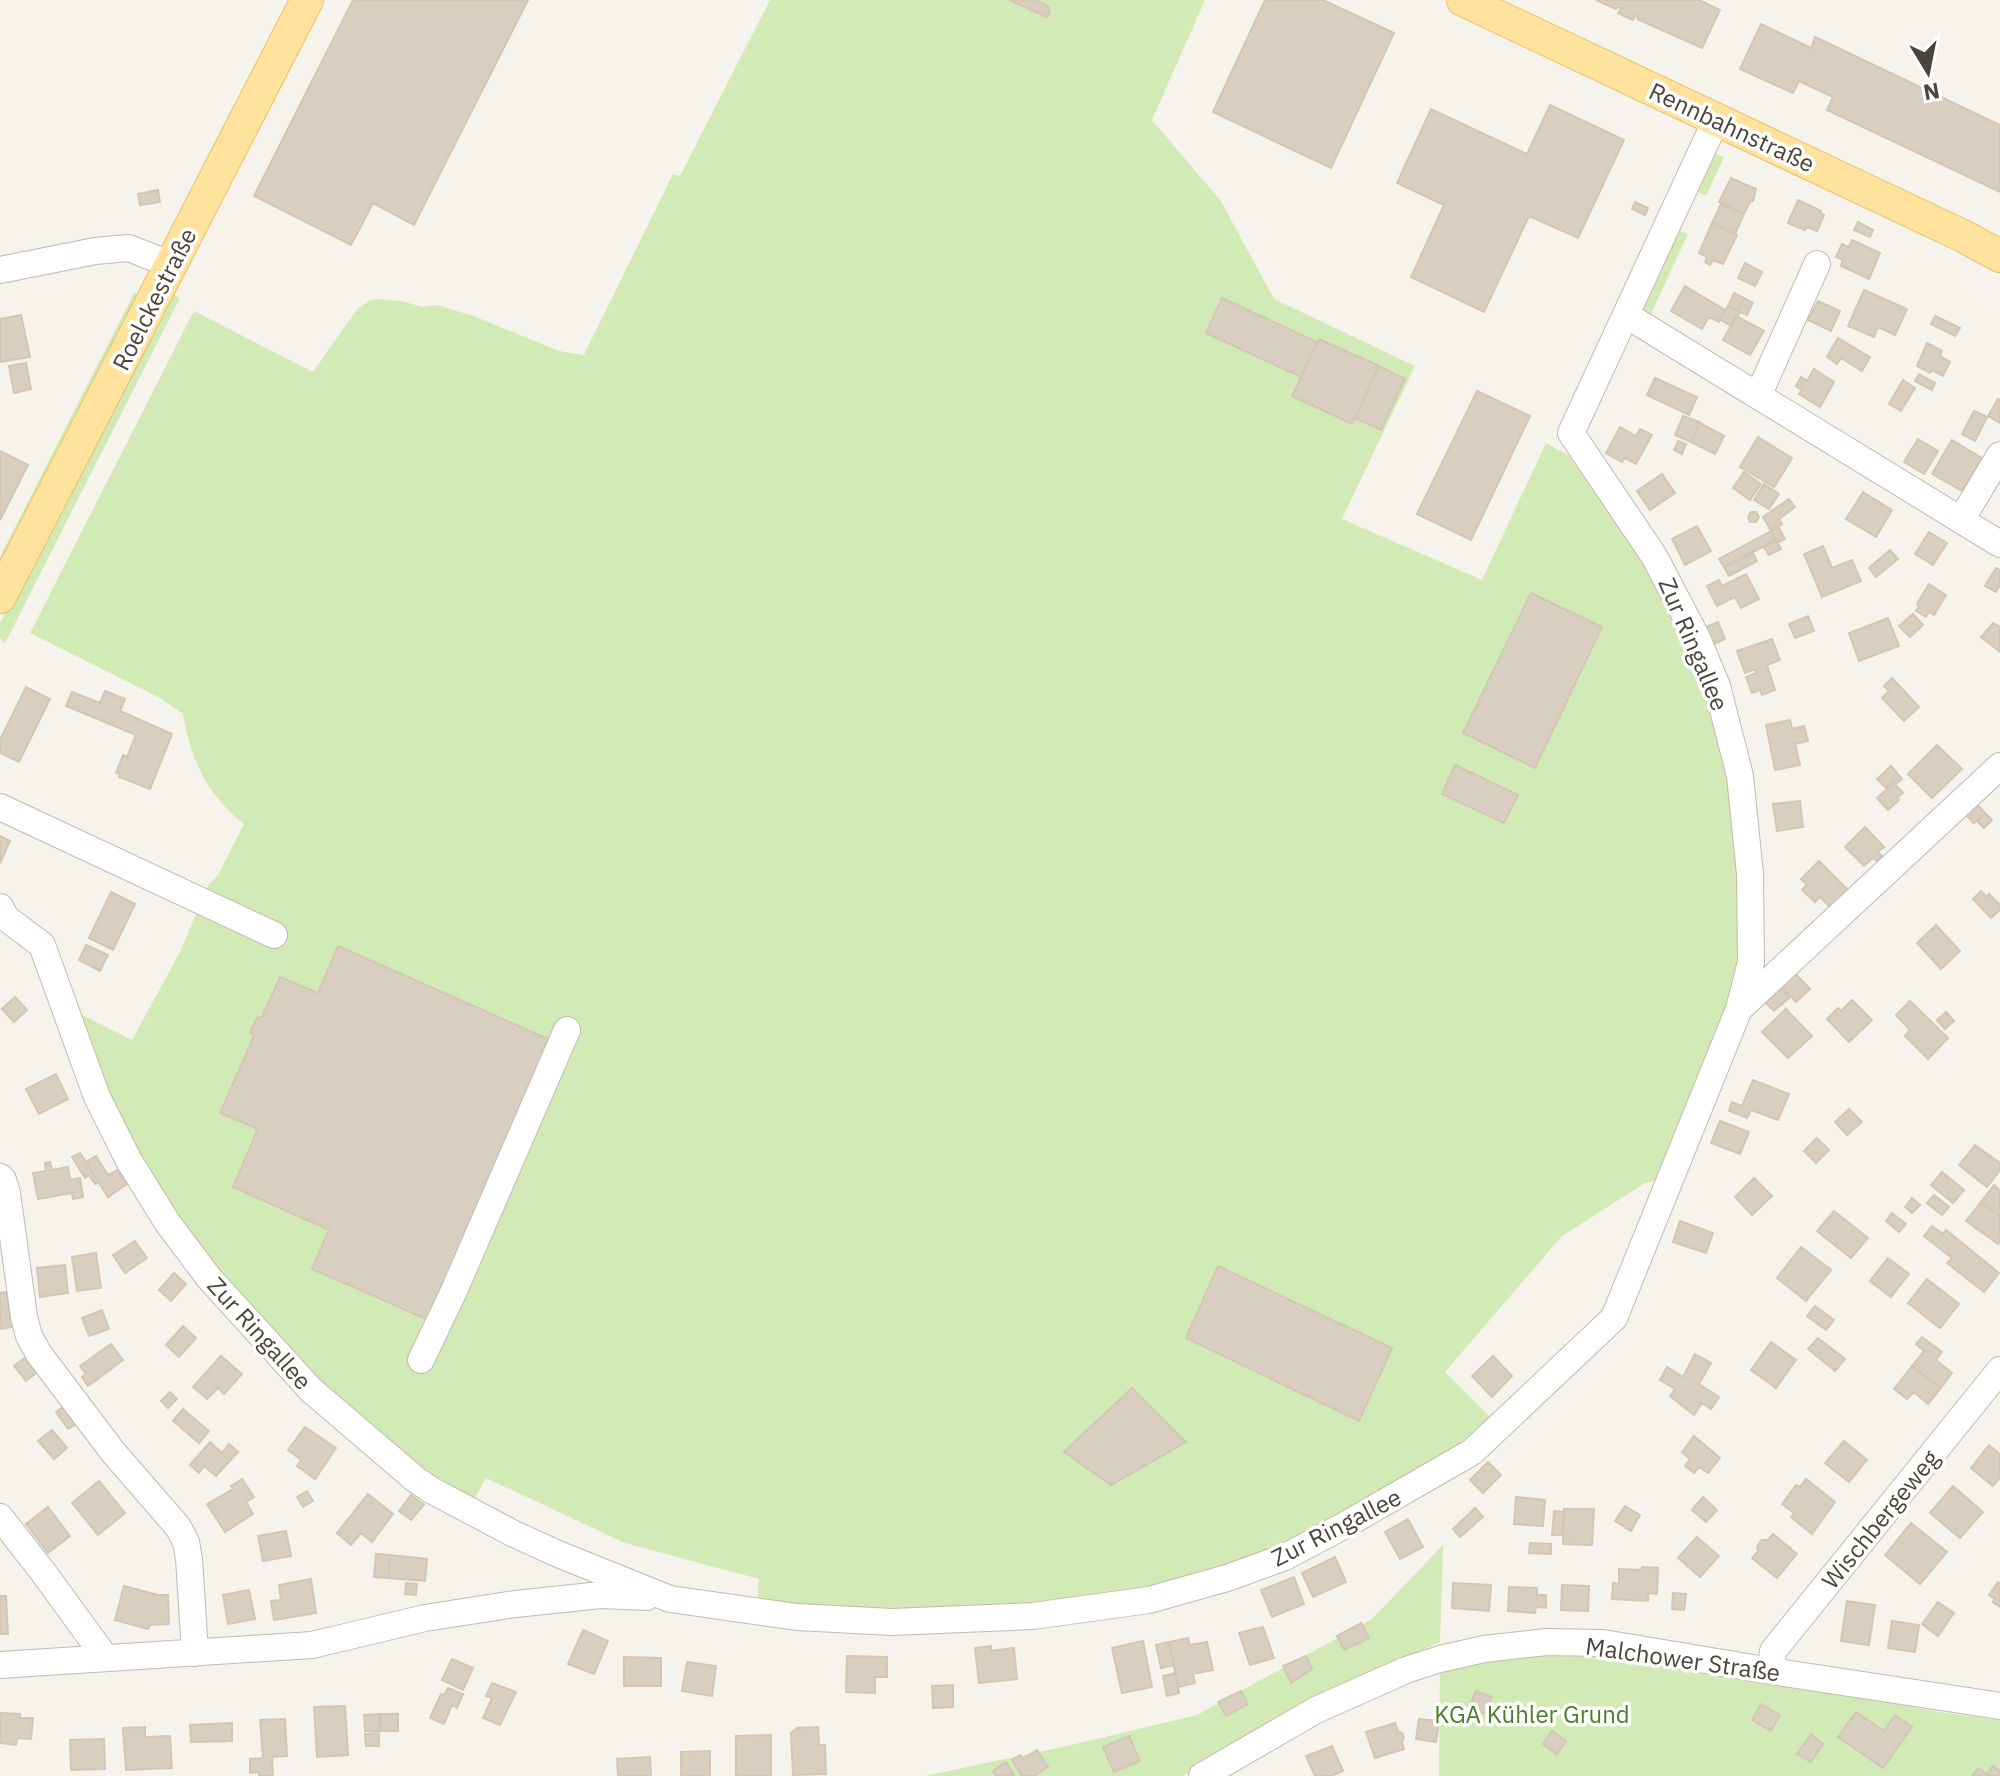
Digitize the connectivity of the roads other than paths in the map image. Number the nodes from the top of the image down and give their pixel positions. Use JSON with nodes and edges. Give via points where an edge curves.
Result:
{"nodes":[{"id":1,"x":307,"y":0,"type":"edge"},
{"id":2,"x":1463,"y":0,"type":"edge"},
{"id":3,"x":1716,"y":120,"type":"junction"},
{"id":4,"x":2000,"y":256,"type":"edge"},
{"id":5,"x":1817,"y":264,"type":"dead end"},
{"id":6,"x":171,"y":265,"type":"junction"},
{"id":7,"x":0,"y":270,"type":"edge"},
{"id":8,"x":1626,"y":315,"type":"junction"},
{"id":9,"x":1758,"y":396,"type":"junction"},
{"id":10,"x":2000,"y":455,"type":"edge"},
{"id":11,"x":1961,"y":520,"type":"junction"},
{"id":12,"x":2000,"y":544,"type":"edge"},
{"id":13,"x":0,"y":597,"type":"edge"},
{"id":14,"x":2000,"y":766,"type":"edge"},
{"id":15,"x":0,"y":807,"type":"edge"},
{"id":16,"x":2,"y":918,"type":"edge"},
{"id":17,"x":274,"y":935,"type":"dead end"},
{"id":18,"x":1739,"y":1009,"type":"junction"},
{"id":19,"x":567,"y":1030,"type":"dead end"},
{"id":20,"x":0,"y":1177,"type":"edge"},
{"id":21,"x":421,"y":1360,"type":"dead end"},
{"id":22,"x":2000,"y":1370,"type":"edge"},
{"id":23,"x":0,"y":1517,"type":"edge"},
{"id":24,"x":670,"y":1599,"type":"junction"},
{"id":25,"x":195,"y":1653,"type":"junction"},
{"id":26,"x":105,"y":1657,"type":"junction"},
{"id":27,"x":0,"y":1665,"type":"edge"},
{"id":28,"x":1771,"y":1671,"type":"junction"},
{"id":29,"x":2000,"y":1706,"type":"edge"},
{"id":30,"x":1202,"y":1776,"type":"edge"}],
"edges":[{"from":1,"to":6,"type":"main road","name":"Roelckestraße"},
{"from":2,"to":3,"type":"main road","name":"Rennbahnstraße"},
{"from":3,"to":4,"type":"main road","name":"Rennbahnstraße"},
{"from":3,"to":8,"type":"street","name":"Zur Ringallee"},
{"from":5,"to":9,"type":"street"},
{"from":6,"to":7,"type":"street","via":[[129,248]]},
{"from":6,"to":13,"type":"main road","name":"Roelckestraße"},
{"from":8,"to":9,"type":"street"},
{"from":8,"to":18,"type":"street","name":"Zur Ringallee","via":[[1571,433],[1654,556],[1717,686],[1740,776],[1750,874],[1751,962]]},
{"from":9,"to":11,"type":"street"},
{"from":10,"to":11,"type":"street"},
{"from":11,"to":12,"type":"street"},
{"from":14,"to":18,"type":"street","name":"Zur Ringallee"},
{"from":15,"to":17,"type":"street"},
{"from":16,"to":24,"type":"street","name":"Zur Ringallee","via":[[42,945],[97,1097],[167,1222],[209,1278],[311,1390],[431,1490],[558,1554]]},
{"from":18,"to":24,"type":"street","name":"Zur Ringallee","via":[[1614,1318],[1472,1452],[1347,1524],[1285,1557],[1227,1578],[1149,1600],[1033,1616],[892,1622],[797,1617]]},
{"from":19,"to":21,"type":"street"},
{"from":20,"to":25,"type":"street","via":[[7,1193],[29,1336],[186,1542]]},
{"from":22,"to":28,"type":"street","name":"Wischbergeweg","via":[[1773,1651]]},
{"from":23,"to":26,"type":"street"},
{"from":24,"to":25,"type":"street","name":"Zur Ringallee","via":[[601,1595],[515,1604],[425,1618],[312,1645]]},
{"from":25,"to":26,"type":"street","name":"Zur Ringallee"},
{"from":26,"to":27,"type":"street","name":"Zur Ringallee"},
{"from":28,"to":29,"type":"street","name":"Malchower Straße"},
{"from":28,"to":30,"type":"street","name":"Malchower Straße","via":[[1603,1643],[1484,1649],[1406,1670],[1328,1705]]}]}
